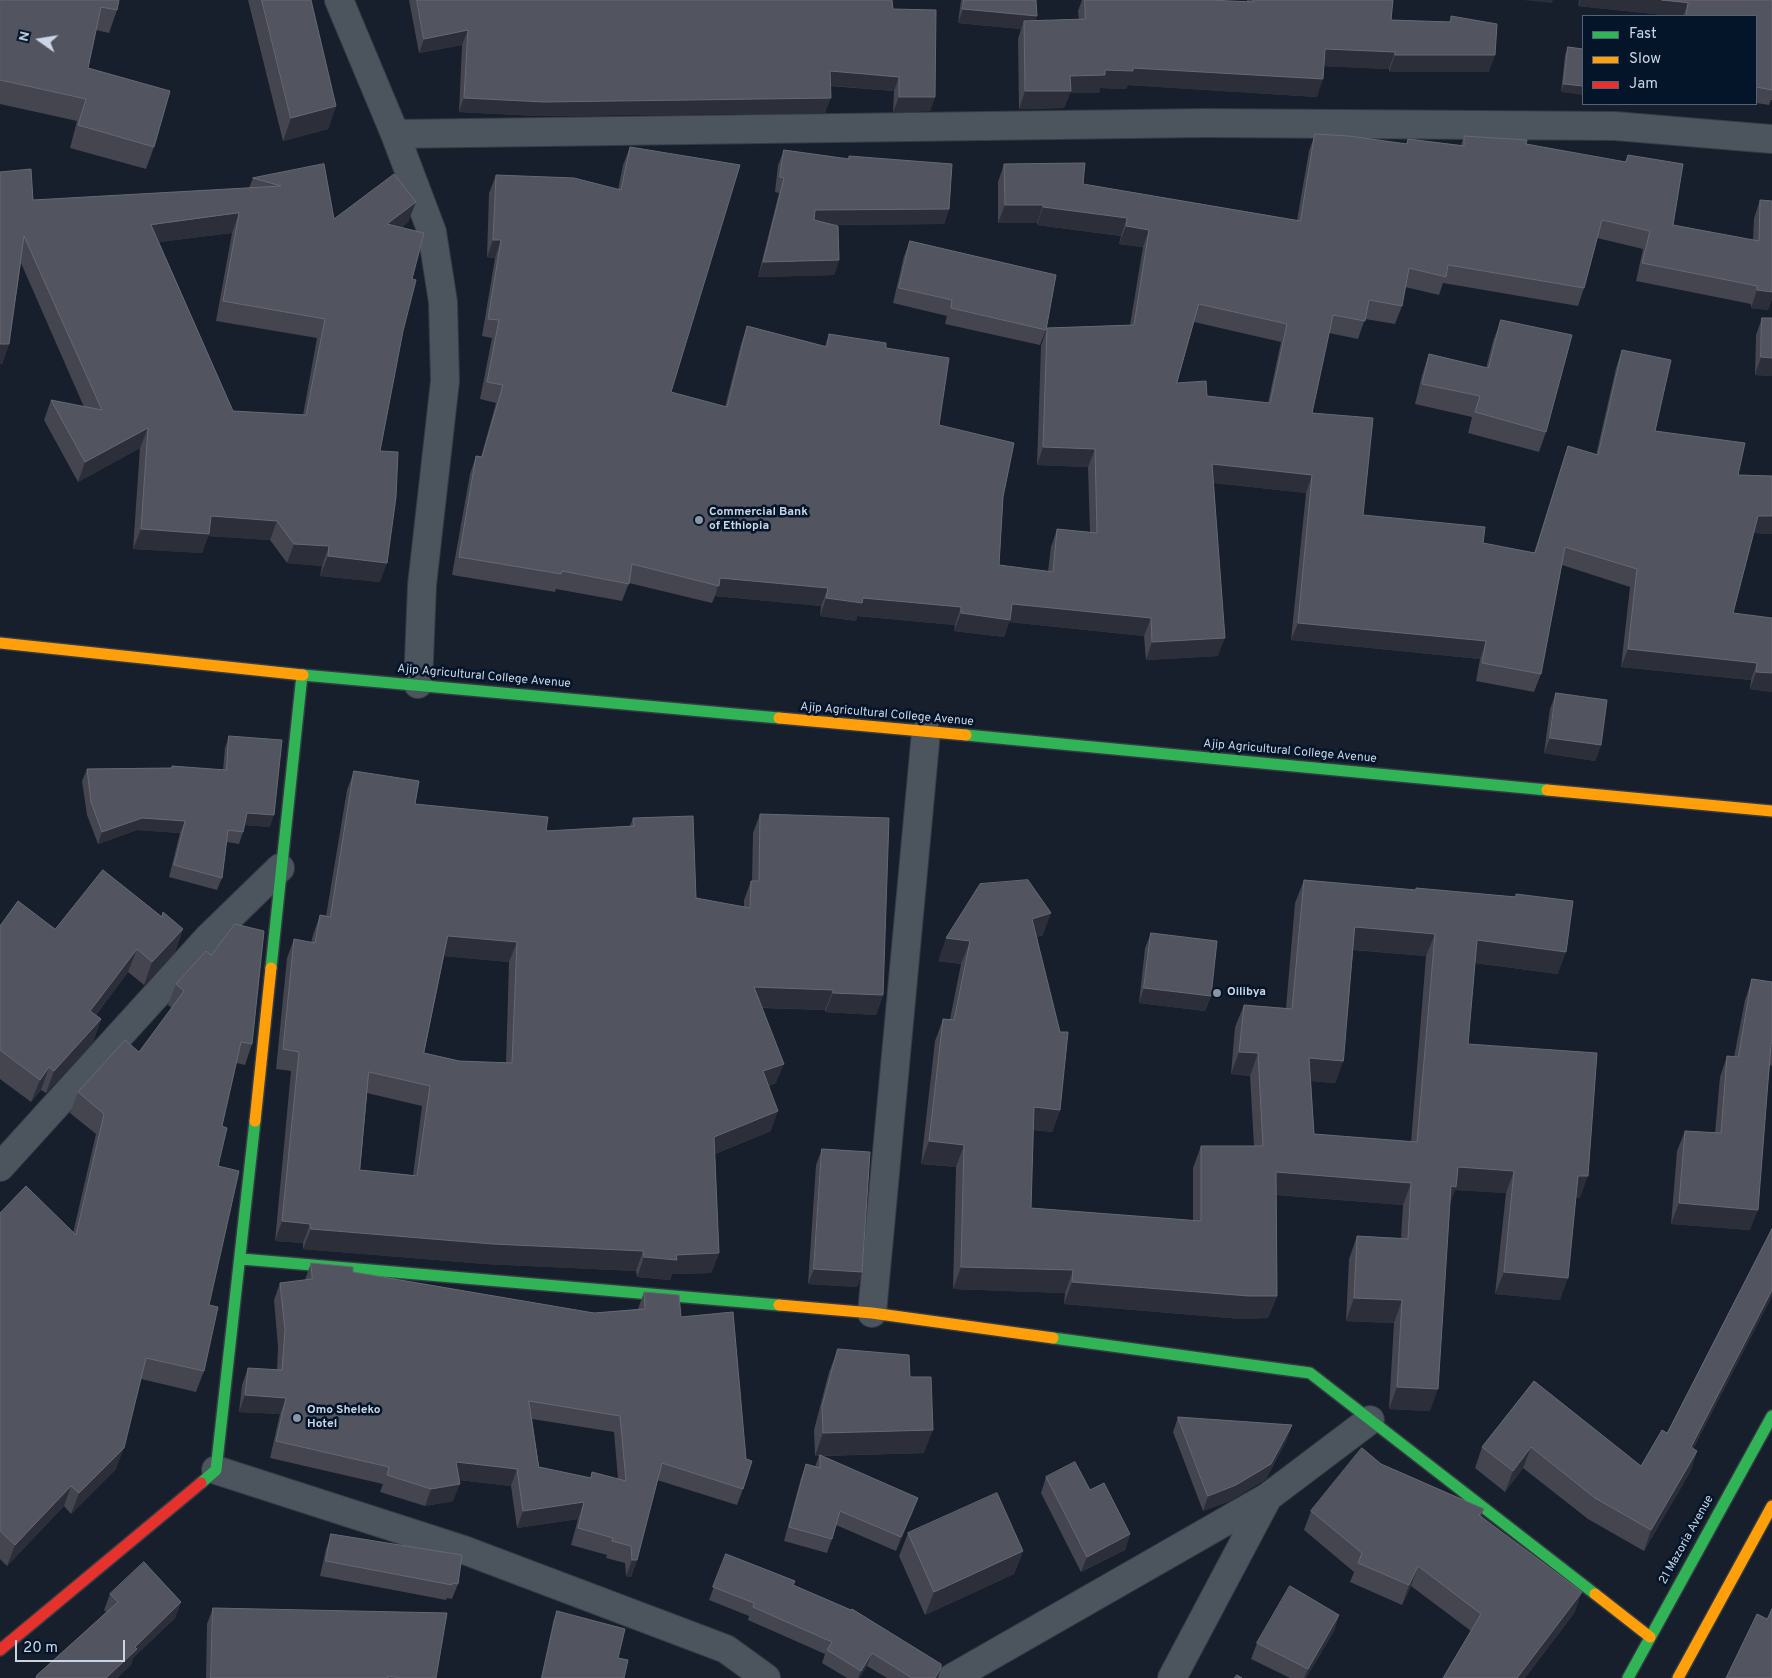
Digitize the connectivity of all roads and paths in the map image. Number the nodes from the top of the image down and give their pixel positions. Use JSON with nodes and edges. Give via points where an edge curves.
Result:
{"nodes":[{"id":1,"x":339,"y":0,"type":"edge"},
{"id":2,"x":395,"y":134,"type":"junction"},
{"id":3,"x":1772,"y":139,"type":"edge"},
{"id":4,"x":0,"y":643,"type":"edge"},
{"id":5,"x":302,"y":675,"type":"junction"},
{"id":6,"x":418,"y":684,"type":"junction"},
{"id":7,"x":926,"y":732,"type":"junction"},
{"id":8,"x":1772,"y":811,"type":"edge"},
{"id":9,"x":280,"y":868,"type":"junction"},
{"id":10,"x":0,"y":1167,"type":"edge"},
{"id":11,"x":242,"y":1259,"type":"junction"},
{"id":12,"x":872,"y":1313,"type":"junction"},
{"id":13,"x":1772,"y":1416,"type":"edge"},
{"id":14,"x":1370,"y":1420,"type":"junction"},
{"id":15,"x":216,"y":1470,"type":"junction"},
{"id":16,"x":1268,"y":1497,"type":"junction"},
{"id":17,"x":1772,"y":1506,"type":"edge"},
{"id":18,"x":1650,"y":1636,"type":"junction"},
{"id":19,"x":0,"y":1650,"type":"edge"},
{"id":20,"x":766,"y":1678,"type":"edge"},
{"id":21,"x":952,"y":1678,"type":"edge"},
{"id":22,"x":1172,"y":1678,"type":"edge"},
{"id":23,"x":1628,"y":1678,"type":"edge"},
{"id":24,"x":1678,"y":1678,"type":"edge"}],
"edges":[{"from":1,"to":2,"type":"street"},
{"from":2,"to":3,"type":"street","via":[[1204,123],[1615,126]]},
{"from":2,"to":6,"type":"street","via":[[432,232],[443,302],[445,381],[422,585]]},
{"from":4,"to":5,"type":"main road","name":"Ajip Agricultural College Avenue"},
{"from":5,"to":6,"type":"main road","name":"Ajip Agricultural College Avenue"},
{"from":5,"to":9,"type":"main road"},
{"from":6,"to":7,"type":"main road","name":"Ajip Agricultural College Avenue"},
{"from":7,"to":8,"type":"main road","name":"Ajip Agricultural College Avenue"},
{"from":7,"to":12,"type":"street"},
{"from":9,"to":10,"type":"street","via":[[208,938]]},
{"from":9,"to":11,"type":"main road"},
{"from":11,"to":12,"type":"main road"},
{"from":11,"to":15,"type":"main road"},
{"from":12,"to":14,"type":"main road","via":[[1310,1373]]},
{"from":13,"to":18,"type":"main road","name":"21 Mazoria Avenue"},
{"from":14,"to":16,"type":"street"},
{"from":14,"to":18,"type":"main road"},
{"from":15,"to":19,"type":"main road"},
{"from":15,"to":20,"type":"street","via":[[473,1553],[726,1649]]},
{"from":16,"to":21,"type":"street"},
{"from":16,"to":22,"type":"street"},
{"from":17,"to":24,"type":"main road"},
{"from":18,"to":23,"type":"main road","name":"21 Mazoria Avenue"}]}
